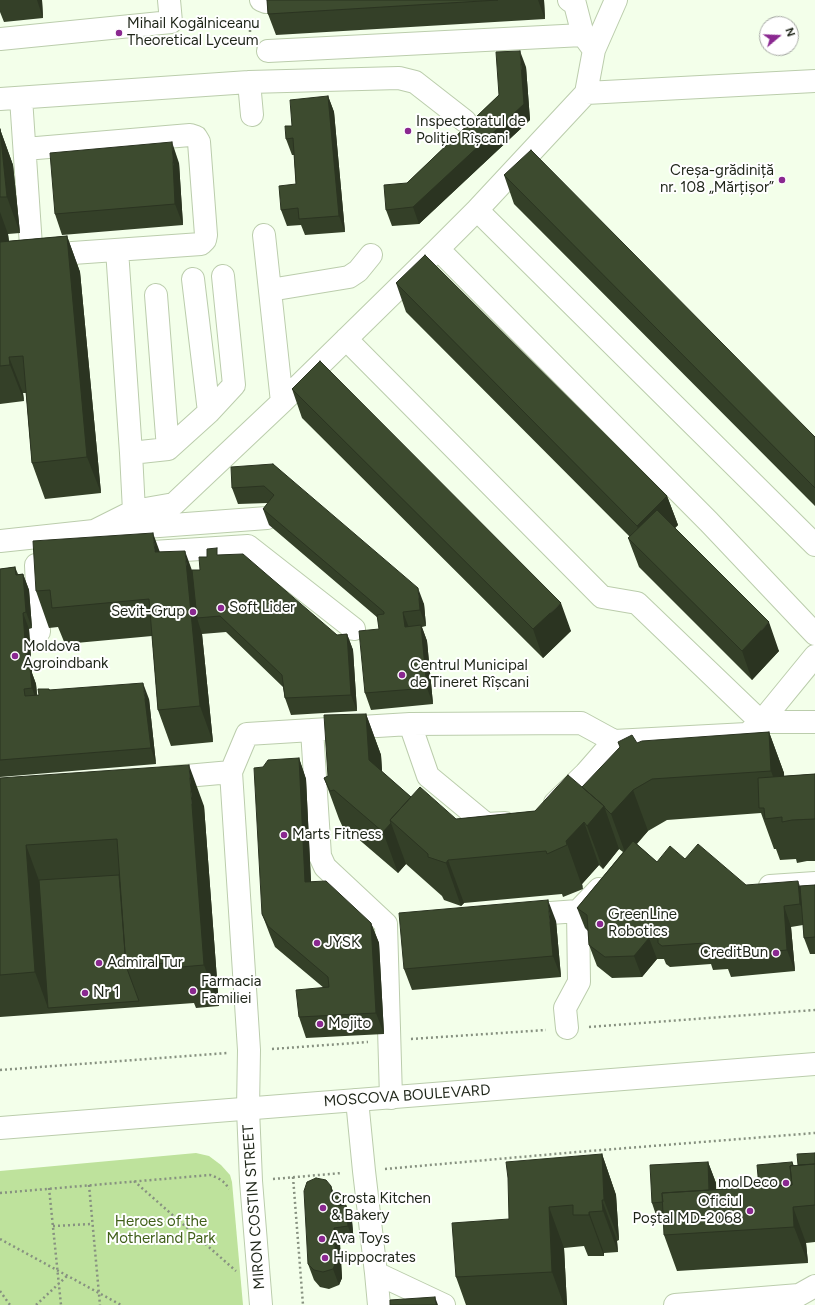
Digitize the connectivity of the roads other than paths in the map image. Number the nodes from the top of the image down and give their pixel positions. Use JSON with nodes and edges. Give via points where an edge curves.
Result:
{"nodes":[{"id":1,"x":169,"y":0,"type":"edge"},
{"id":2,"x":261,"y":0,"type":"edge"},
{"id":3,"x":309,"y":0,"type":"edge"},
{"id":4,"x":568,"y":0,"type":"edge"},
{"id":5,"x":616,"y":0,"type":"edge"},
{"id":6,"x":0,"y":39,"type":"edge"},
{"id":7,"x":589,"y":43,"type":"junction"},
{"id":8,"x":268,"y":51,"type":"dead end"},
{"id":9,"x":815,"y":81,"type":"edge"},
{"id":10,"x":248,"y":82,"type":"junction"},
{"id":11,"x":586,"y":93,"type":"junction"},
{"id":12,"x":10,"y":98,"type":"edge"},
{"id":13,"x":252,"y":115,"type":"dead end"},
{"id":14,"x":465,"y":121,"type":"dead end"},
{"id":15,"x":25,"y":150,"type":"junction"},
{"id":16,"x":477,"y":210,"type":"junction"},
{"id":17,"x":264,"y":235,"type":"dead end"},
{"id":18,"x":438,"y":249,"type":"junction"},
{"id":19,"x":117,"y":250,"type":"junction"},
{"id":20,"x":371,"y":255,"type":"dead end"},
{"id":21,"x":223,"y":276,"type":"dead end"},
{"id":22,"x":193,"y":279,"type":"dead end"},
{"id":23,"x":270,"y":290,"type":"junction"},
{"id":24,"x":156,"y":295,"type":"dead end"},
{"id":25,"x":346,"y":339,"type":"junction"},
{"id":26,"x":282,"y":402,"type":"junction"},
{"id":27,"x":209,"y":412,"type":"junction"},
{"id":28,"x":168,"y":449,"type":"junction"},
{"id":29,"x":131,"y":453,"type":"junction"},
{"id":30,"x":134,"y":511,"type":"junction"},
{"id":31,"x":267,"y":518,"type":"edge"},
{"id":32,"x":94,"y":531,"type":"junction"},
{"id":33,"x":34,"y":538,"type":"junction"},
{"id":34,"x":0,"y":541,"type":"edge"},
{"id":35,"x":815,"y":545,"type":"edge"},
{"id":36,"x":354,"y":628,"type":"dead end"},
{"id":37,"x":39,"y":632,"type":"dead end"},
{"id":38,"x":815,"y":634,"type":"edge"},
{"id":39,"x":815,"y":656,"type":"edge"},
{"id":40,"x":761,"y":722,"type":"junction"},
{"id":41,"x":815,"y":722,"type":"edge"},
{"id":42,"x":410,"y":724,"type":"junction"},
{"id":43,"x":312,"y":730,"type":"junction"},
{"id":44,"x":614,"y":741,"type":"junction"},
{"id":45,"x":231,"y":772,"type":"junction"},
{"id":46,"x":145,"y":780,"type":"edge"},
{"id":47,"x":614,"y":873,"type":"edge"},
{"id":48,"x":815,"y":883,"type":"edge"},
{"id":49,"x":756,"y":887,"type":"edge"},
{"id":50,"x":578,"y":911,"type":"junction"},
{"id":51,"x":501,"y":916,"type":"edge"},
{"id":52,"x":409,"y":922,"type":"edge"},
{"id":53,"x":386,"y":924,"type":"junction"},
{"id":54,"x":567,"y":1028,"type":"dead end"},
{"id":55,"x":815,"y":1064,"type":"edge"},
{"id":56,"x":391,"y":1098,"type":"junction"},
{"id":57,"x":357,"y":1100,"type":"junction"},
{"id":58,"x":248,"y":1109,"type":"junction"},
{"id":59,"x":0,"y":1128,"type":"edge"},
{"id":60,"x":376,"y":1273,"type":"junction"},
{"id":61,"x":815,"y":1286,"type":"edge"},
{"id":62,"x":261,"y":1305,"type":"edge"},
{"id":63,"x":379,"y":1305,"type":"edge"},
{"id":64,"x":444,"y":1305,"type":"edge"},
{"id":65,"x":675,"y":1305,"type":"edge"}],
"edges":[{"from":1,"to":6,"type":"main road","via":[[171,22]]},
{"from":2,"to":3,"type":"main road"},
{"from":4,"to":7,"type":"main road","via":[[575,4]]},
{"from":5,"to":7,"type":"main road"},
{"from":7,"to":8,"type":"main road"},
{"from":7,"to":11,"type":"main road"},
{"from":9,"to":11,"type":"main road"},
{"from":10,"to":12,"type":"main road"},
{"from":10,"to":13,"type":"main road"},
{"from":10,"to":14,"type":"main road","via":[[399,78],[415,82]]},
{"from":11,"to":16,"type":"main road"},
{"from":12,"to":15,"type":"main road"},
{"from":15,"to":19,"type":"main road","via":[[31,246],[36,253],[44,255]]},
{"from":15,"to":19,"type":"main road","via":[[190,135],[196,137],[199,142],[206,240],[201,244]]},
{"from":16,"to":18,"type":"main road"},
{"from":16,"to":35,"type":"main road"},
{"from":17,"to":23,"type":"main road"},
{"from":18,"to":25,"type":"main road"},
{"from":18,"to":38,"type":"main road","via":[[709,522]]},
{"from":19,"to":29,"type":"main road"},
{"from":20,"to":23,"type":"main road","via":[[358,271],[349,277]]},
{"from":21,"to":27,"type":"main road","via":[[234,385]]},
{"from":22,"to":27,"type":"main road"},
{"from":23,"to":26,"type":"main road"},
{"from":24,"to":28,"type":"main road"},
{"from":25,"to":26,"type":"main road"},
{"from":25,"to":40,"type":"main road","via":[[602,597],[637,603]]},
{"from":26,"to":30,"type":"main road","via":[[174,504]]},
{"from":27,"to":28,"type":"main road"},
{"from":28,"to":29,"type":"main road"},
{"from":29,"to":30,"type":"main road"},
{"from":30,"to":32,"type":"main road"},
{"from":31,"to":32,"type":"main road"},
{"from":32,"to":33,"type":"main road"},
{"from":32,"to":36,"type":"main road","via":[[138,553],[248,546]]},
{"from":33,"to":34,"type":"main road"},
{"from":33,"to":37,"type":"main road"},
{"from":39,"to":40,"type":"main road"},
{"from":40,"to":41,"type":"main road"},
{"from":40,"to":44,"type":"main road","via":[[747,734]]},
{"from":42,"to":43,"type":"main road"},
{"from":42,"to":44,"type":"main road","via":[[581,722]]},
{"from":42,"to":44,"type":"main road","via":[[428,776],[486,824],[549,814]]},
{"from":43,"to":45,"type":"main road","via":[[247,734]]},
{"from":43,"to":53,"type":"main road","via":[[320,856],[325,867]]},
{"from":45,"to":46,"type":"main road"},
{"from":45,"to":58,"type":"main road","name":"MIRON COSTIN STREET","via":[[249,1050]]},
{"from":47,"to":50,"type":"main road"},
{"from":48,"to":49,"type":"main road"},
{"from":50,"to":51,"type":"main road"},
{"from":50,"to":54,"type":"main road","via":[[579,982],[565,1008]]},
{"from":52,"to":53,"type":"main road"},
{"from":53,"to":56,"type":"main road"},
{"from":55,"to":56,"type":"main road","name":"MOSCOVA BOULEVARD"},
{"from":56,"to":57,"type":"main road","name":"MOSCOVA BOULEVARD"},
{"from":57,"to":58,"type":"main road","name":"MOSCOVA BOULEVARD"},
{"from":57,"to":60,"type":"main road"},
{"from":58,"to":59,"type":"main road","name":"MOSCOVA BOULEVARD"},
{"from":58,"to":62,"type":"main road","name":"MIRON COSTIN STREET"},
{"from":60,"to":63,"type":"main road"},
{"from":60,"to":64,"type":"main road"},
{"from":61,"to":65,"type":"main road","via":[[799,1295]]}]}
